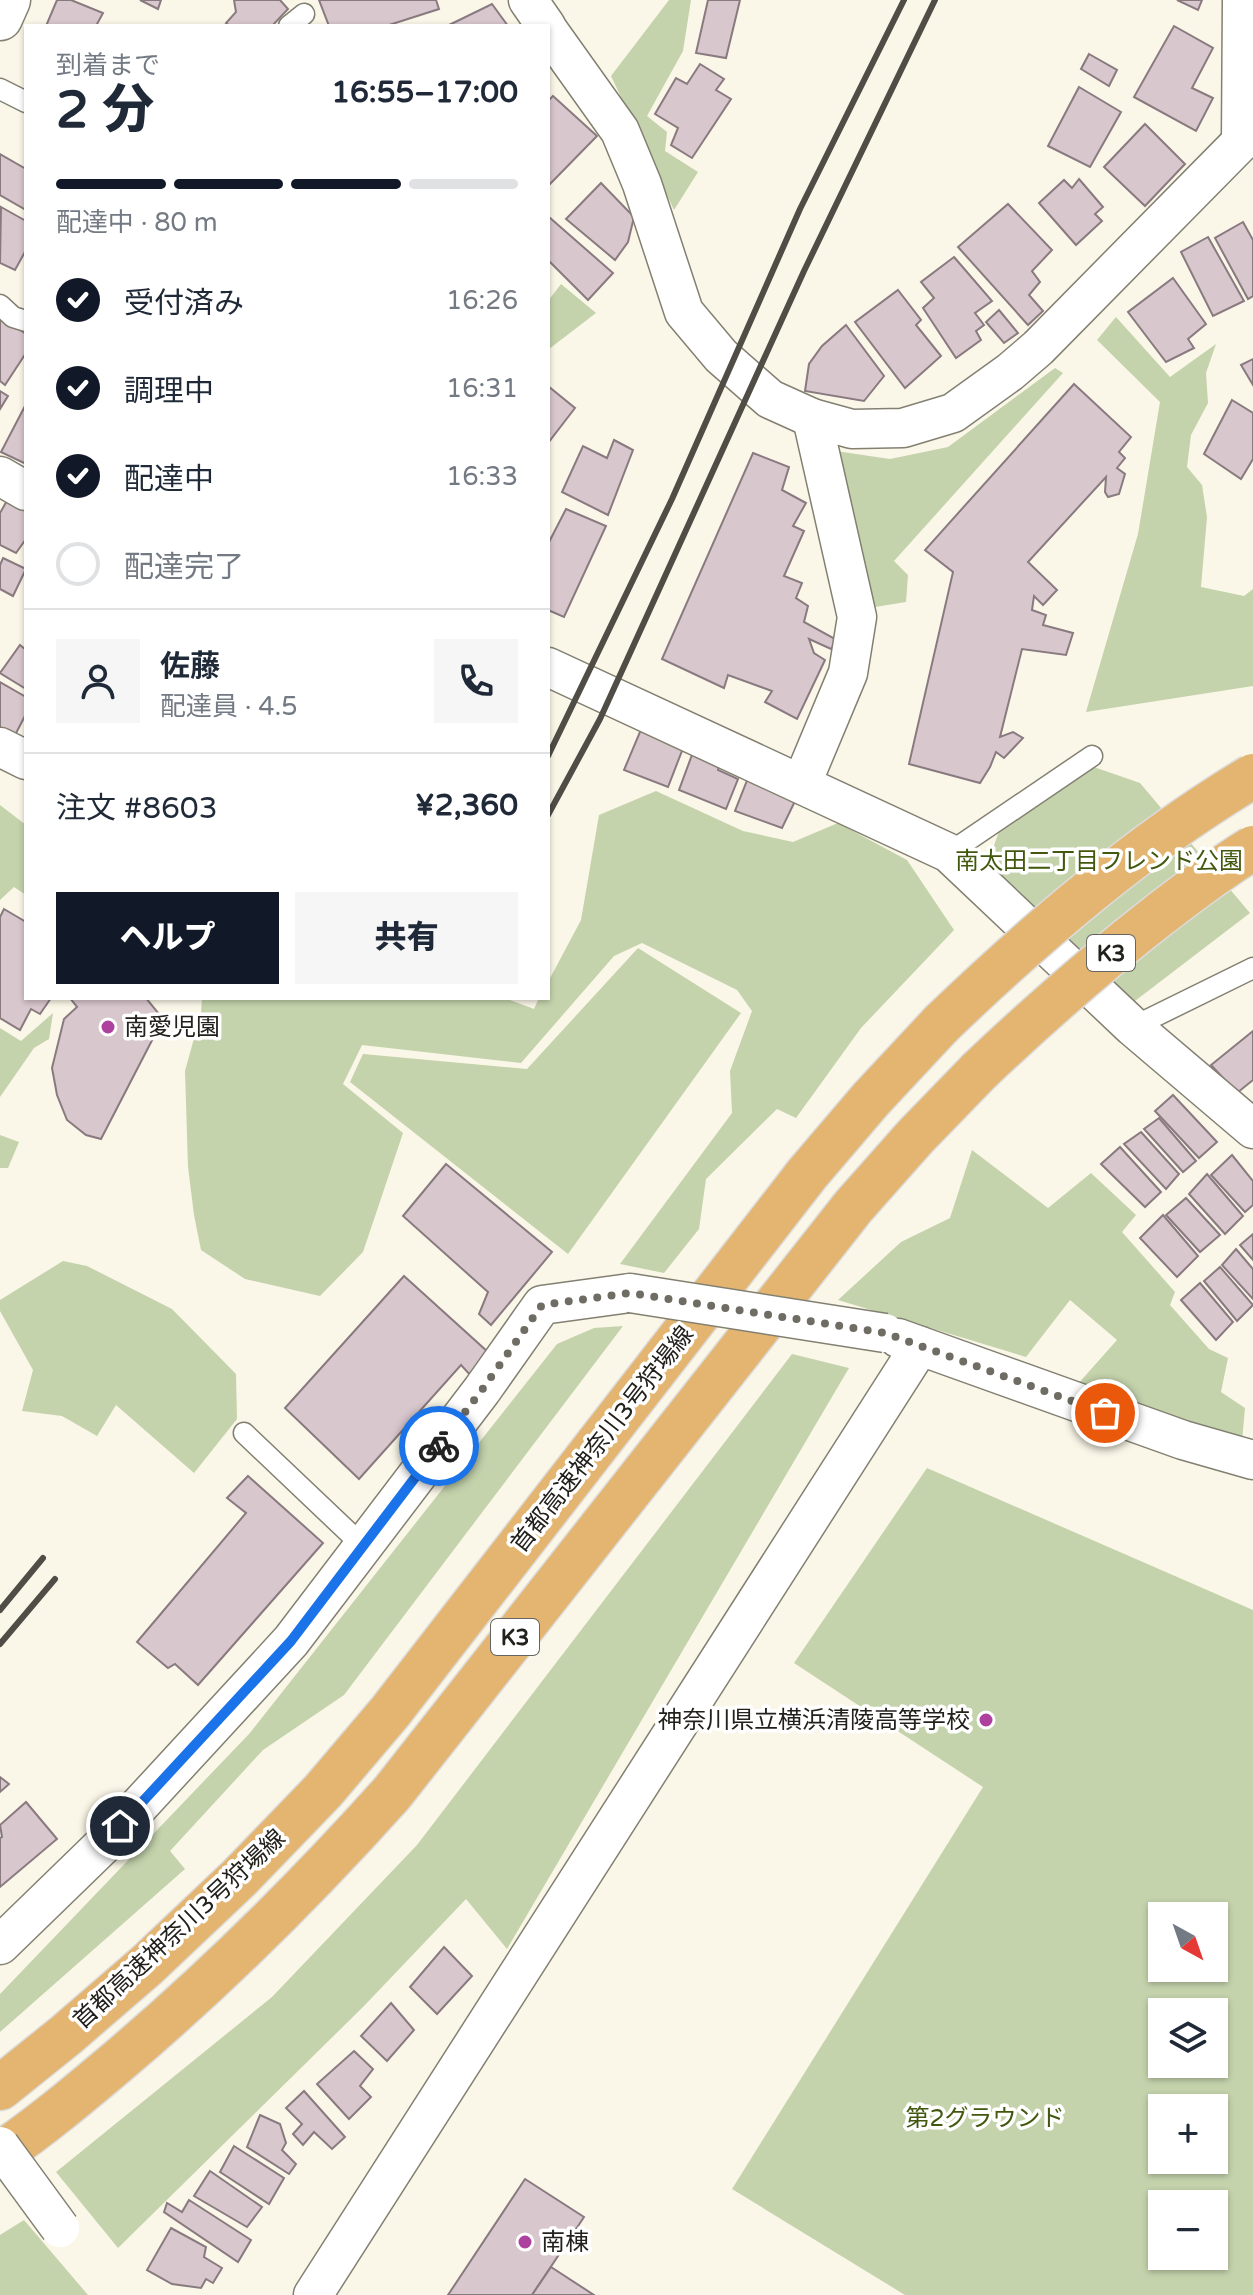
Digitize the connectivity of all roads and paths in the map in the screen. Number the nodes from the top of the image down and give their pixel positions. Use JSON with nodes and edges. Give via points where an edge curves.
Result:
{"nodes":[{"id":1,"x":8,"y":0,"type":"edge"},
{"id":2,"x":528,"y":0,"type":"edge"},
{"id":3,"x":1242,"y":0,"type":"edge"},
{"id":4,"x":0,"y":18,"type":"edge"},
{"id":5,"x":541,"y":24,"type":"edge"},
{"id":6,"x":550,"y":40,"type":"edge"},
{"id":7,"x":0,"y":89,"type":"edge"},
{"id":8,"x":24,"y":101,"type":"edge"},
{"id":9,"x":1247,"y":140,"type":"edge"},
{"id":10,"x":0,"y":305,"type":"edge"},
{"id":11,"x":24,"y":320,"type":"edge"},
{"id":12,"x":812,"y":418,"type":"junction"},
{"id":13,"x":0,"y":476,"type":"edge"},
{"id":14,"x":24,"y":490,"type":"edge"},
{"id":15,"x":550,"y":668,"type":"edge"},
{"id":16,"x":0,"y":747,"type":"edge"},
{"id":17,"x":1092,"y":756,"type":"dead end"},
{"id":18,"x":24,"y":759,"type":"edge"},
{"id":19,"x":1253,"y":776,"type":"edge"},
{"id":20,"x":802,"y":783,"type":"junction"},
{"id":21,"x":1253,"y":848,"type":"edge"},
{"id":22,"x":949,"y":853,"type":"junction"},
{"id":23,"x":1253,"y":968,"type":"edge"},
{"id":24,"x":1133,"y":1027,"type":"junction"},
{"id":25,"x":1253,"y":1129,"type":"edge"},
{"id":26,"x":920,"y":1346,"type":"junction"},
{"id":27,"x":244,"y":1433,"type":"dead end"},
{"id":28,"x":1253,"y":1460,"type":"edge"},
{"id":29,"x":363,"y":1546,"type":"junction"},
{"id":30,"x":0,"y":1945,"type":"edge"},
{"id":31,"x":0,"y":2088,"type":"edge"},
{"id":32,"x":0,"y":2146,"type":"edge"},
{"id":33,"x":0,"y":2154,"type":"edge"},
{"id":34,"x":60,"y":2228,"type":"dead end"},
{"id":35,"x":313,"y":2295,"type":"edge"}],
"edges":[{"from":1,"to":4,"type":"main road"},
{"from":2,"to":5,"type":"street"},
{"from":3,"to":9,"type":"street"},
{"from":6,"to":12,"type":"street","via":[[620,131],[684,312],[721,356],[770,399]]},
{"from":7,"to":8,"type":"lane"},
{"from":9,"to":12,"type":"street","via":[[1038,348],[953,413],[903,428],[852,429]]},
{"from":10,"to":11,"type":"lane"},
{"from":12,"to":20,"type":"street","via":[[857,617],[848,673]]},
{"from":13,"to":14,"type":"street"},
{"from":15,"to":20,"type":"street"},
{"from":16,"to":18,"type":"street"},
{"from":17,"to":22,"type":"lane"},
{"from":19,"to":31,"type":"highway","name":"首都高速神奈川3号狩場線","number":"K3","bridge":true,"via":[[1078,900],[941,1024],[807,1174],[323,1791],[147,1965]]},
{"from":20,"to":22,"type":"street"},
{"from":21,"to":33,"type":"highway","number":"K3","bridge":true,"via":[[1105,957],[915,1137],[853,1207],[392,1793],[249,1943],[155,2030]]},
{"from":22,"to":24,"type":"street"},
{"from":23,"to":24,"type":"lane"},
{"from":24,"to":25,"type":"street"},
{"from":26,"to":28,"type":"street"},
{"from":26,"to":29,"type":"street","bridge":true,"via":[[885,1333],[630,1293],[542,1305]]},
{"from":26,"to":35,"type":"street"},
{"from":27,"to":29,"type":"lane"},
{"from":29,"to":30,"type":"street","via":[[291,1641],[102,1846]]},
{"from":32,"to":34,"type":"street","bridge":true}]}
